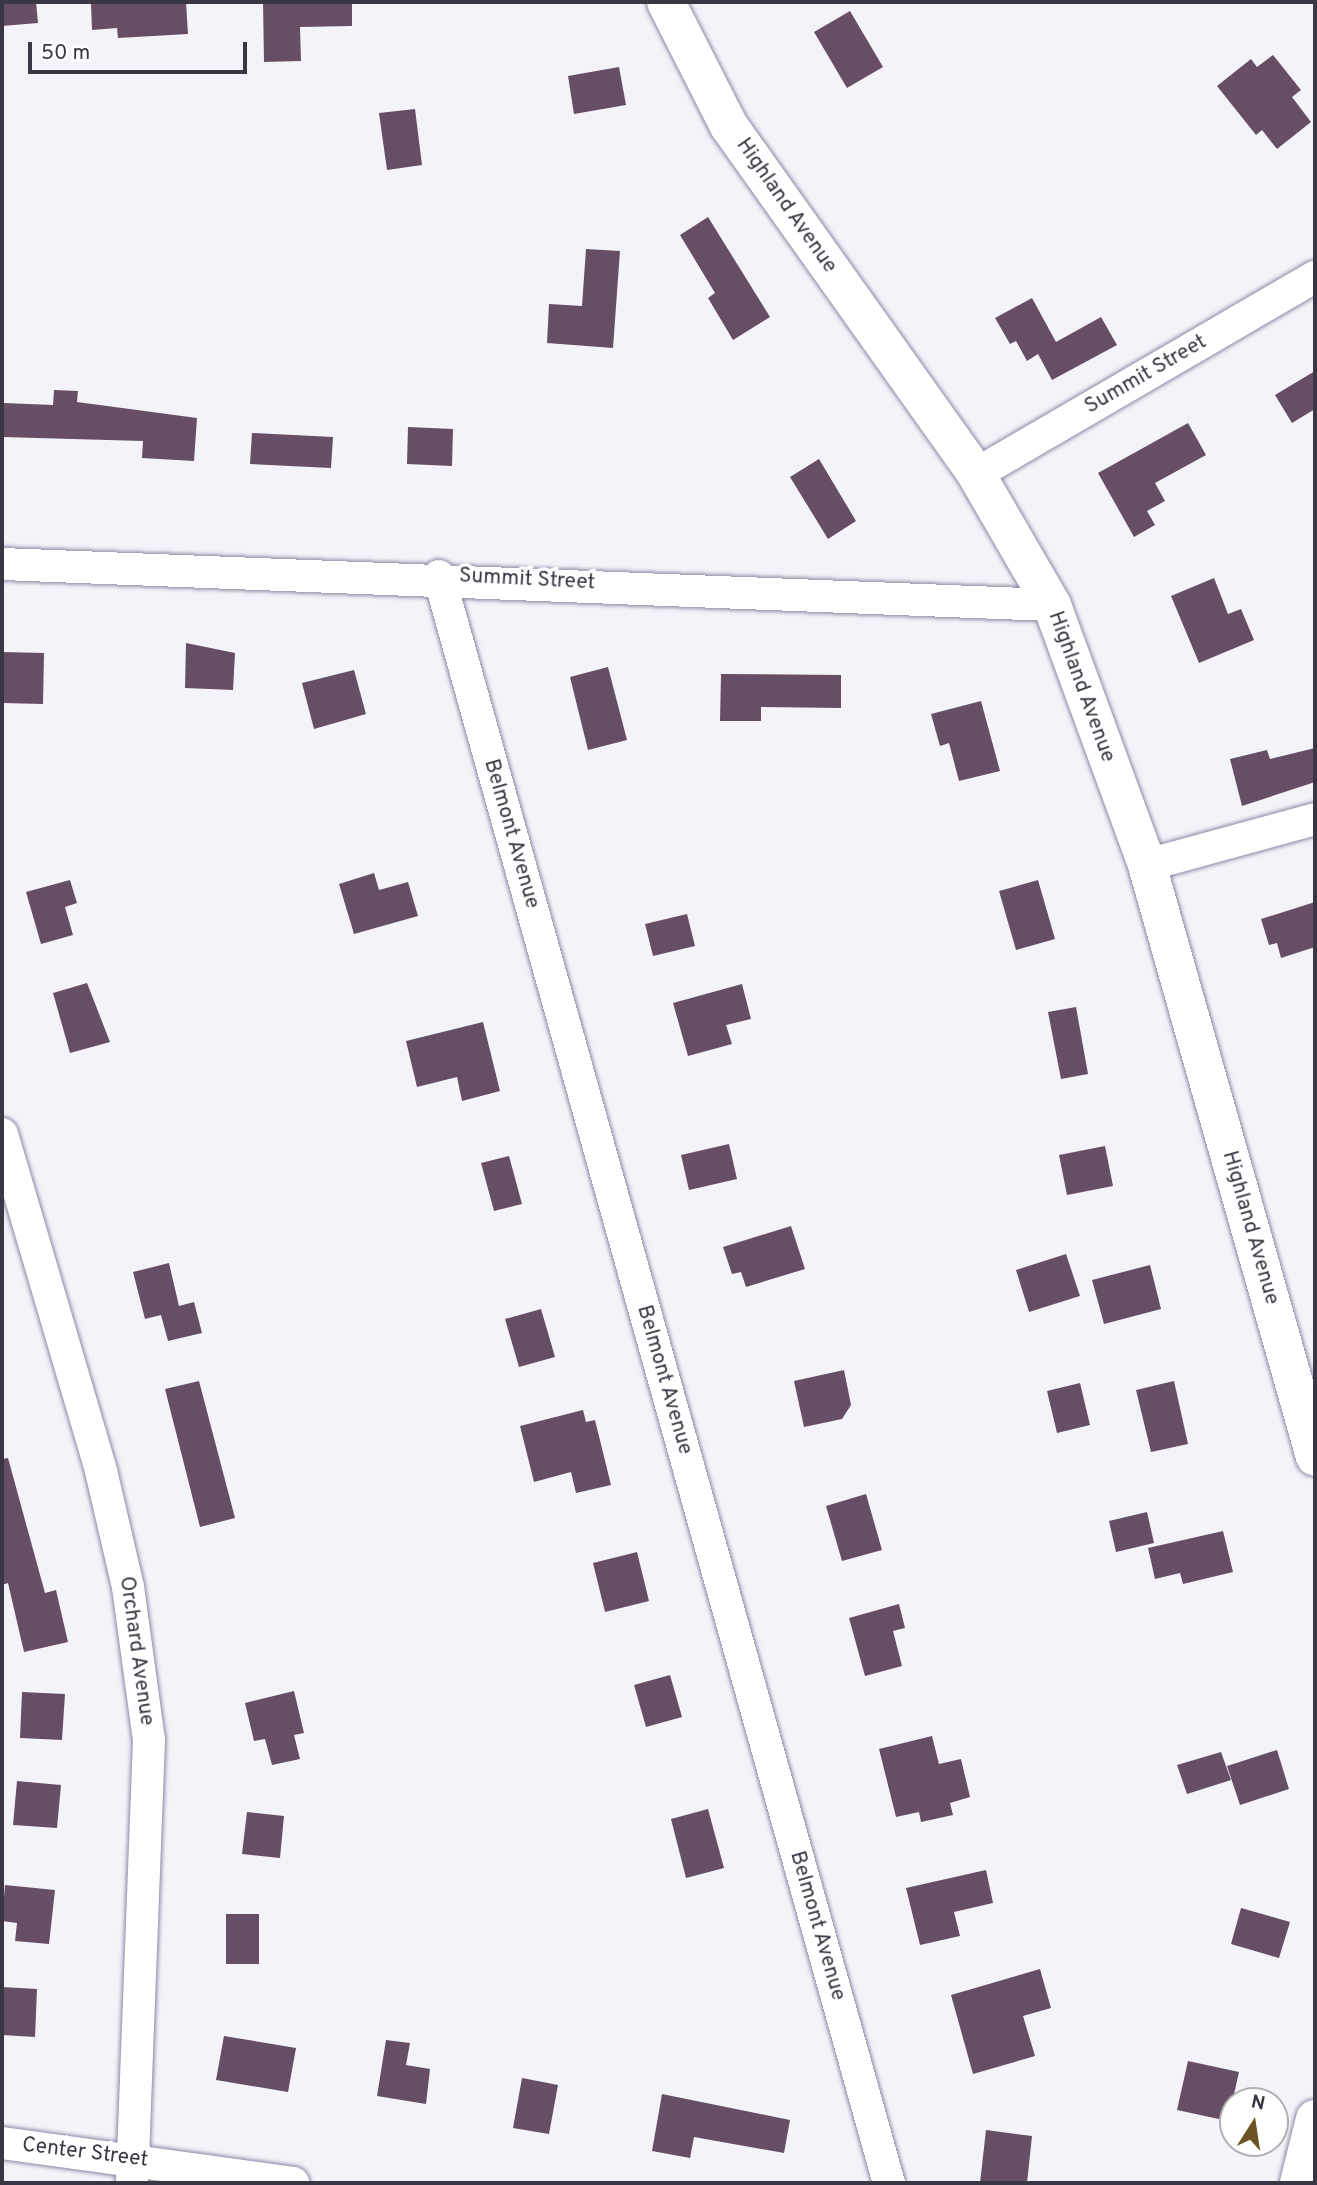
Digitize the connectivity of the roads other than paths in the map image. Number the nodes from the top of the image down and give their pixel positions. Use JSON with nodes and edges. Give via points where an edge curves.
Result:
{"nodes":[{"id":1,"x":666,"y":2,"type":"edge"},
{"id":2,"x":1315,"y":276,"type":"edge"},
{"id":3,"x":976,"y":474,"type":"junction"},
{"id":4,"x":2,"y":564,"type":"edge"},
{"id":5,"x":439,"y":576,"type":"junction"},
{"id":6,"x":1052,"y":605,"type":"junction"},
{"id":7,"x":1315,"y":819,"type":"edge"},
{"id":8,"x":1147,"y":865,"type":"junction"},
{"id":9,"x":2,"y":1134,"type":"edge"},
{"id":10,"x":1315,"y":1457,"type":"edge"},
{"id":11,"x":1315,"y":2119,"type":"edge"},
{"id":12,"x":2,"y":2143,"type":"edge"},
{"id":13,"x":134,"y":2171,"type":"edge"},
{"id":14,"x":293,"y":2183,"type":"edge"},
{"id":15,"x":889,"y":2183,"type":"edge"},
{"id":16,"x":1298,"y":2183,"type":"edge"}],
"edges":[{"from":1,"to":3,"type":"street","name":"Highland Avenue","via":[[729,126]]},
{"from":2,"to":3,"type":"street","name":"Summit Street"},
{"from":3,"to":6,"type":"street","name":"Highland Avenue"},
{"from":4,"to":5,"type":"street","name":"Summit Street"},
{"from":5,"to":6,"type":"street","name":"Summit Street"},
{"from":5,"to":15,"type":"street","name":"Belmont Avenue"},
{"from":6,"to":8,"type":"street","name":"Highland Avenue"},
{"from":7,"to":8,"type":"street"},
{"from":8,"to":10,"type":"street","name":"Highland Avenue"},
{"from":9,"to":13,"type":"street","name":"Orchard Avenue","via":[[101,1471],[128,1587],[149,1740]]},
{"from":11,"to":16,"type":"street"},
{"from":12,"to":13,"type":"street","name":"Center Street"},
{"from":13,"to":14,"type":"street","name":"Center Street"}]}
